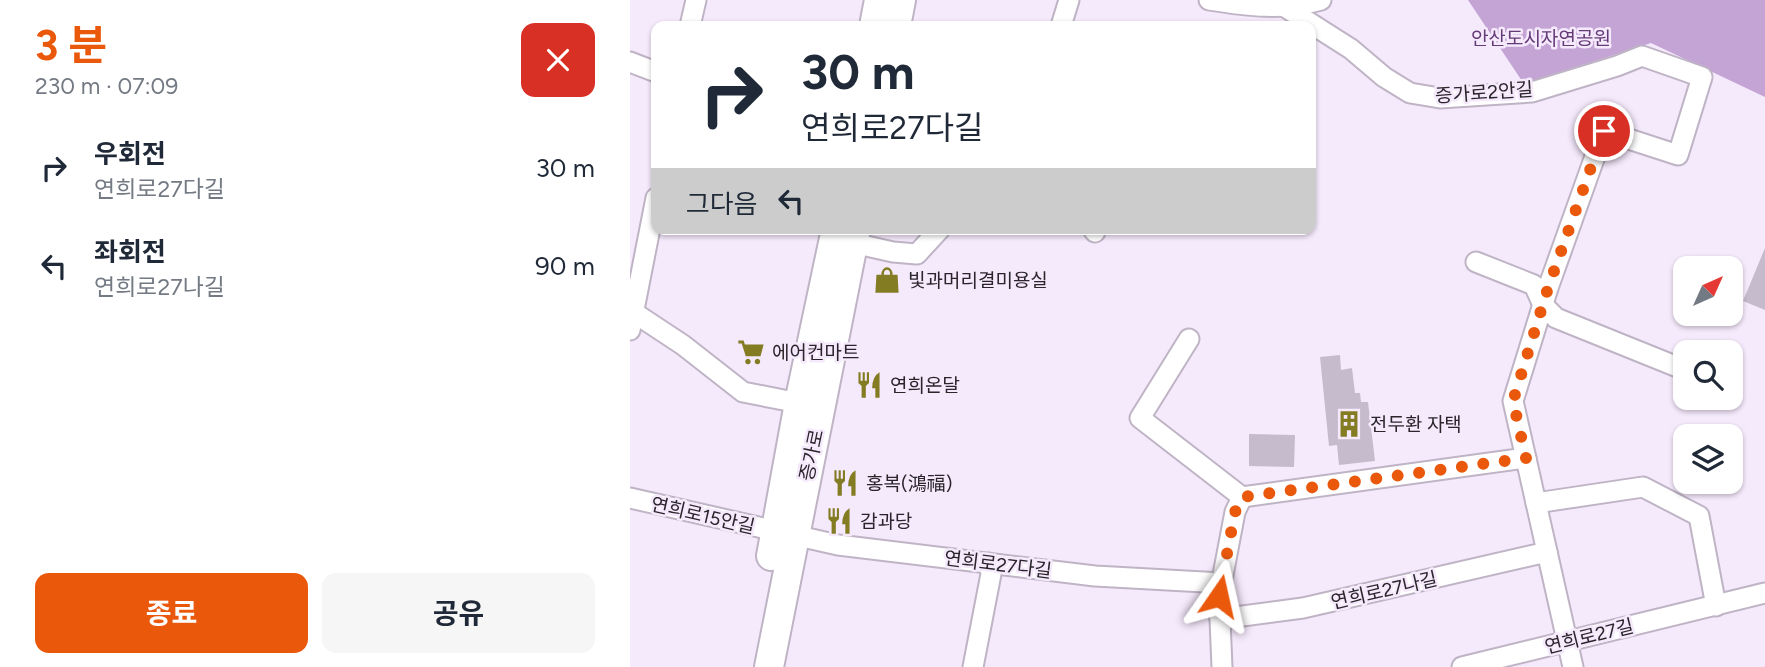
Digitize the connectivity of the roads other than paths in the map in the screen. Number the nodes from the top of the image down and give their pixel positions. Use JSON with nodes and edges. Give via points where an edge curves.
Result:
{"nodes":[{"id":1,"x":696,"y":0,"type":"edge"},
{"id":2,"x":879,"y":0,"type":"edge"},
{"id":3,"x":901,"y":0,"type":"edge"},
{"id":4,"x":1069,"y":0,"type":"edge"},
{"id":5,"x":1209,"y":0,"type":"edge"},
{"id":6,"x":1321,"y":0,"type":"edge"},
{"id":7,"x":1285,"y":7,"type":"junction"},
{"id":8,"x":691,"y":21,"type":"edge"},
{"id":9,"x":875,"y":21,"type":"edge"},
{"id":10,"x":897,"y":21,"type":"edge"},
{"id":11,"x":1063,"y":21,"type":"edge"},
{"id":12,"x":1307,"y":21,"type":"edge"},
{"id":13,"x":1316,"y":27,"type":"edge"},
{"id":14,"x":630,"y":62,"type":"edge"},
{"id":15,"x":651,"y":70,"type":"edge"},
{"id":16,"x":651,"y":222,"type":"edge"},
{"id":17,"x":848,"y":235,"type":"edge"},
{"id":18,"x":848,"y":235,"type":"edge"},
{"id":19,"x":850,"y":235,"type":"edge"},
{"id":20,"x":934,"y":235,"type":"edge"},
{"id":21,"x":1476,"y":262,"type":"dead end"},
{"id":22,"x":1544,"y":306,"type":"junction"},
{"id":23,"x":631,"y":317,"type":"edge"},
{"id":24,"x":1189,"y":339,"type":"dead end"},
{"id":25,"x":1673,"y":365,"type":"edge"},
{"id":26,"x":799,"y":403,"type":"junction"},
{"id":27,"x":1526,"y":458,"type":"junction"},
{"id":28,"x":1242,"y":497,"type":"junction"},
{"id":29,"x":630,"y":498,"type":"edge"},
{"id":30,"x":1536,"y":503,"type":"junction"},
{"id":31,"x":785,"y":533,"type":"junction"},
{"id":32,"x":1547,"y":552,"type":"junction"},
{"id":33,"x":989,"y":563,"type":"junction"},
{"id":34,"x":1222,"y":583,"type":"junction"},
{"id":35,"x":1765,"y":593,"type":"edge"},
{"id":36,"x":1716,"y":606,"type":"junction"},
{"id":37,"x":1220,"y":620,"type":"junction"},
{"id":38,"x":1568,"y":642,"type":"junction"},
{"id":39,"x":750,"y":667,"type":"edge"},
{"id":40,"x":769,"y":667,"type":"edge"},
{"id":41,"x":973,"y":667,"type":"edge"},
{"id":42,"x":1222,"y":667,"type":"edge"},
{"id":43,"x":1462,"y":667,"type":"edge"},
{"id":44,"x":1573,"y":667,"type":"edge"}],
"edges":[{"from":1,"to":8,"type":"street"},
{"from":2,"to":9,"type":"main road"},
{"from":3,"to":10,"type":"main road"},
{"from":4,"to":11,"type":"street"},
{"from":5,"to":7,"type":"street"},
{"from":6,"to":7,"type":"street"},
{"from":7,"to":12,"type":"street","name":"증가로2안길"},
{"from":13,"to":22,"type":"street","name":"증가로2안길","via":[[1384,78],[1410,93],[1440,99],[1532,92],[1642,56],[1702,77],[1678,155],[1604,131]]},
{"from":14,"to":15,"type":"street"},
{"from":16,"to":23,"type":"street"},
{"from":17,"to":26,"type":"main road","name":"증가로"},
{"from":18,"to":31,"type":"main road","name":"증가로"},
{"from":19,"to":20,"type":"street","via":[[893,252],[917,254]]},
{"from":21,"to":22,"type":"street","via":[[1534,285]]},
{"from":22,"to":25,"type":"street","via":[[1556,318]]},
{"from":22,"to":27,"type":"street","via":[[1513,401]]},
{"from":23,"to":26,"type":"street","name":"증가로","via":[[683,345],[743,392]]},
{"from":24,"to":28,"type":"street","via":[[1140,418]]},
{"from":26,"to":31,"type":"main road","name":"증가로"},
{"from":27,"to":28,"type":"street"},
{"from":27,"to":30,"type":"street"},
{"from":28,"to":34,"type":"street"},
{"from":29,"to":31,"type":"street","name":"연희로15안길"},
{"from":30,"to":32,"type":"street"},
{"from":30,"to":36,"type":"street","via":[[1643,487],[1699,516]]},
{"from":31,"to":33,"type":"street","name":"연희로27다길","via":[[838,545]]},
{"from":31,"to":39,"type":"main road","name":"증가로"},
{"from":31,"to":40,"type":"main road","name":"증가로"},
{"from":32,"to":37,"type":"street","name":"연희로27나길","via":[[1303,608]]},
{"from":32,"to":38,"type":"street"},
{"from":33,"to":34,"type":"street","name":"연희로27다길","via":[[1096,576]]},
{"from":33,"to":41,"type":"street","via":[[991,574]]},
{"from":34,"to":37,"type":"street"},
{"from":35,"to":36,"type":"street","name":"연희로27길"},
{"from":36,"to":38,"type":"street","name":"연희로27길"},
{"from":37,"to":42,"type":"street"},
{"from":38,"to":43,"type":"street","name":"연희로27길"},
{"from":38,"to":44,"type":"street"}]}
